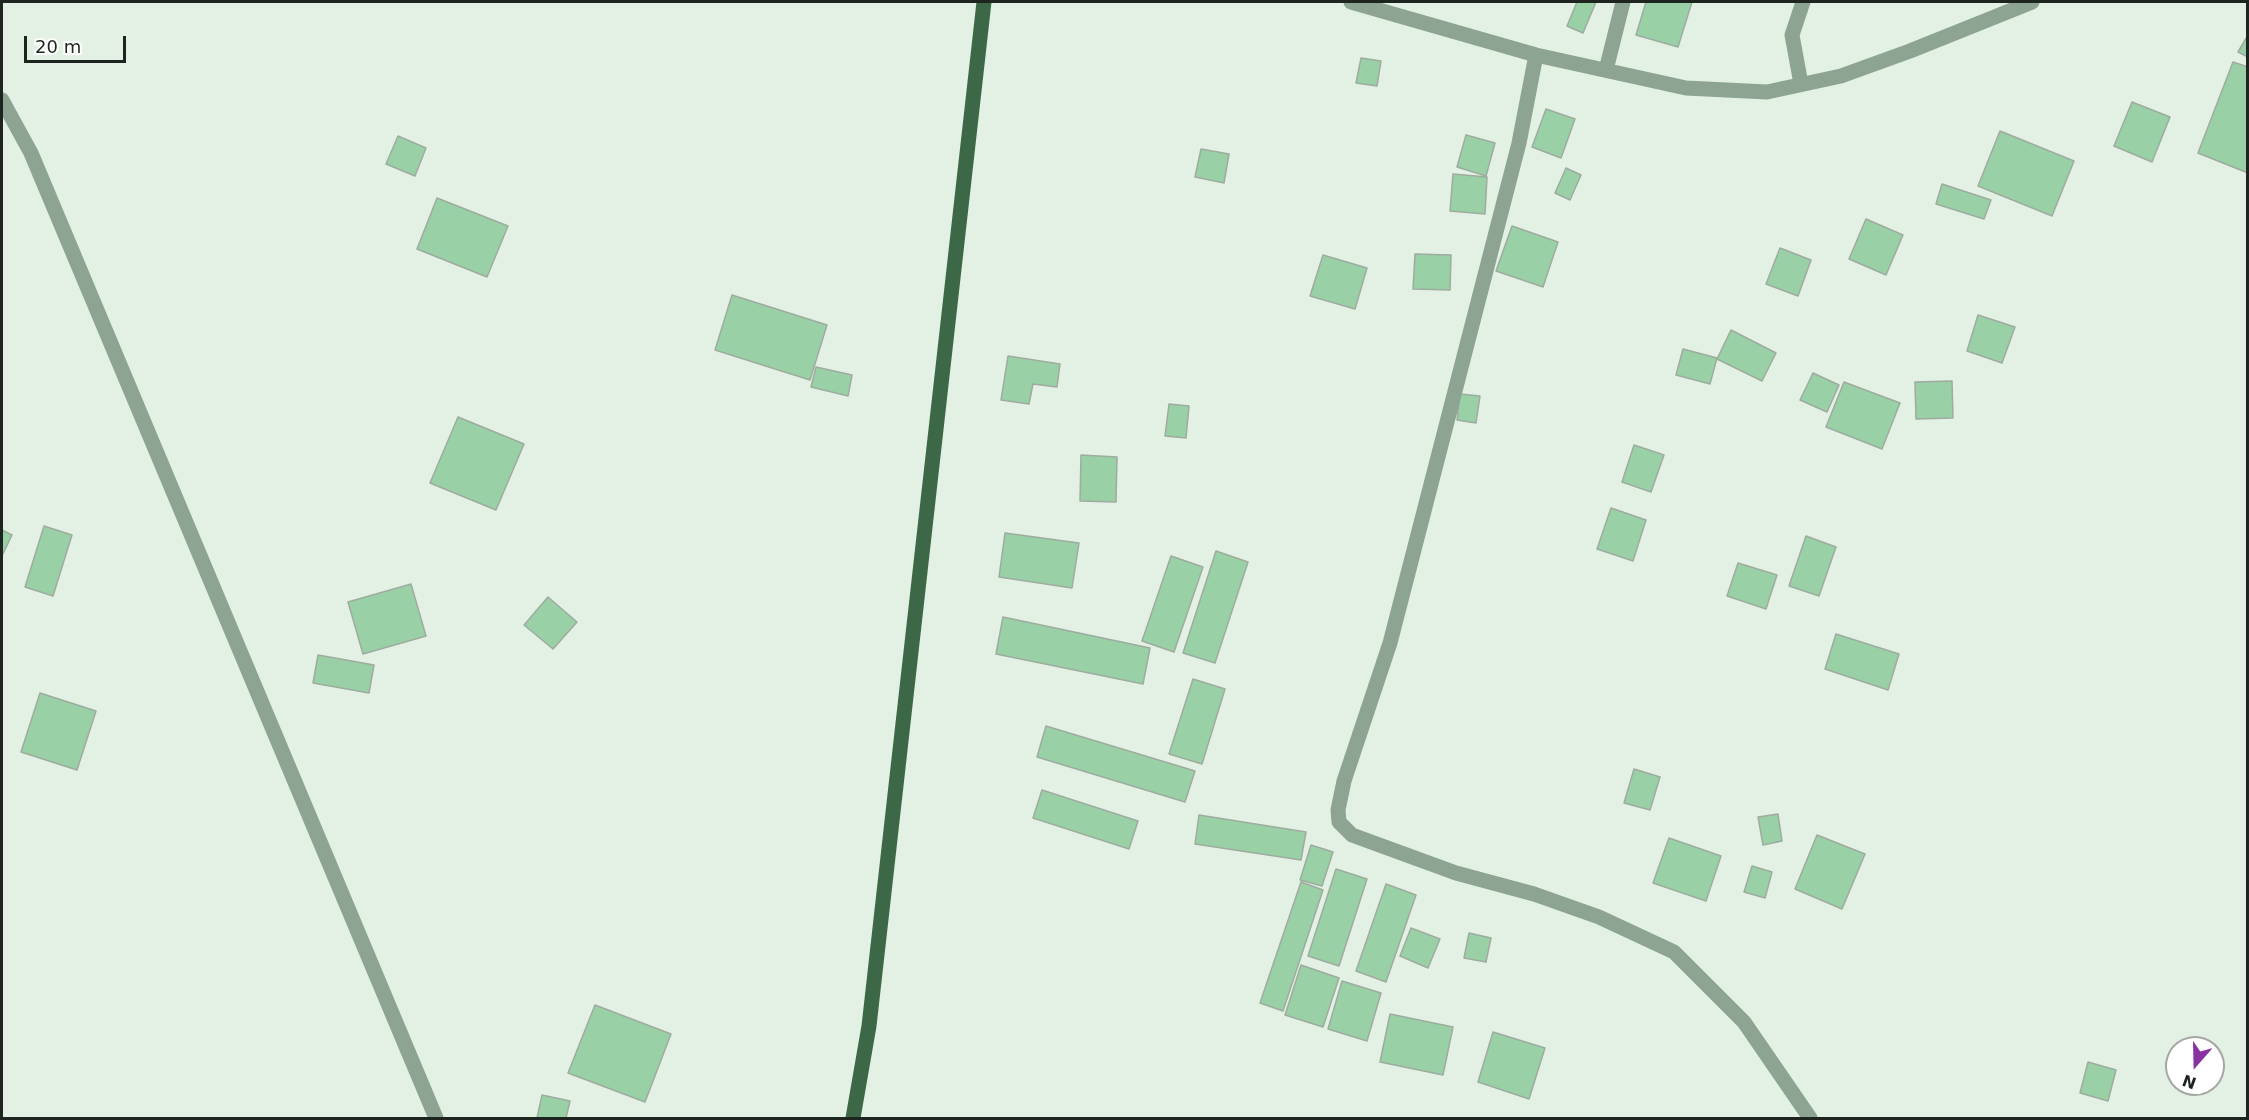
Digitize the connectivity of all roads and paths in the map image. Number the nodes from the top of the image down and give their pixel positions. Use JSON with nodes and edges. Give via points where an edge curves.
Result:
{"nodes":[{"id":1,"x":984,"y":2,"type":"edge"},
{"id":2,"x":1351,"y":2,"type":"edge"},
{"id":3,"x":1623,"y":2,"type":"edge"},
{"id":4,"x":1803,"y":2,"type":"edge"},
{"id":5,"x":2032,"y":2,"type":"edge"},
{"id":6,"x":1536,"y":56,"type":"junction"},
{"id":7,"x":1606,"y":70,"type":"junction"},
{"id":8,"x":1801,"y":84,"type":"junction"},
{"id":9,"x":2,"y":100,"type":"edge"},
{"id":10,"x":436,"y":1119,"type":"edge"},
{"id":11,"x":853,"y":1119,"type":"edge"},
{"id":12,"x":1810,"y":1119,"type":"edge"}],
"edges":[{"from":1,"to":11,"type":"main road","via":[[869,1026]]},
{"from":2,"to":6,"type":"street"},
{"from":3,"to":7,"type":"street"},
{"from":4,"to":8,"type":"street","via":[[1792,35]]},
{"from":5,"to":8,"type":"street","via":[[1841,76]]},
{"from":6,"to":7,"type":"street"},
{"from":6,"to":12,"type":"street","via":[[1516,155],[1390,643],[1344,781],[1339,822],[1352,835],[1456,873],[1599,917],[1674,952],[1744,1022]]},
{"from":7,"to":8,"type":"street","via":[[1686,88],[1767,92]]},
{"from":9,"to":10,"type":"street","via":[[31,153]]}]}
